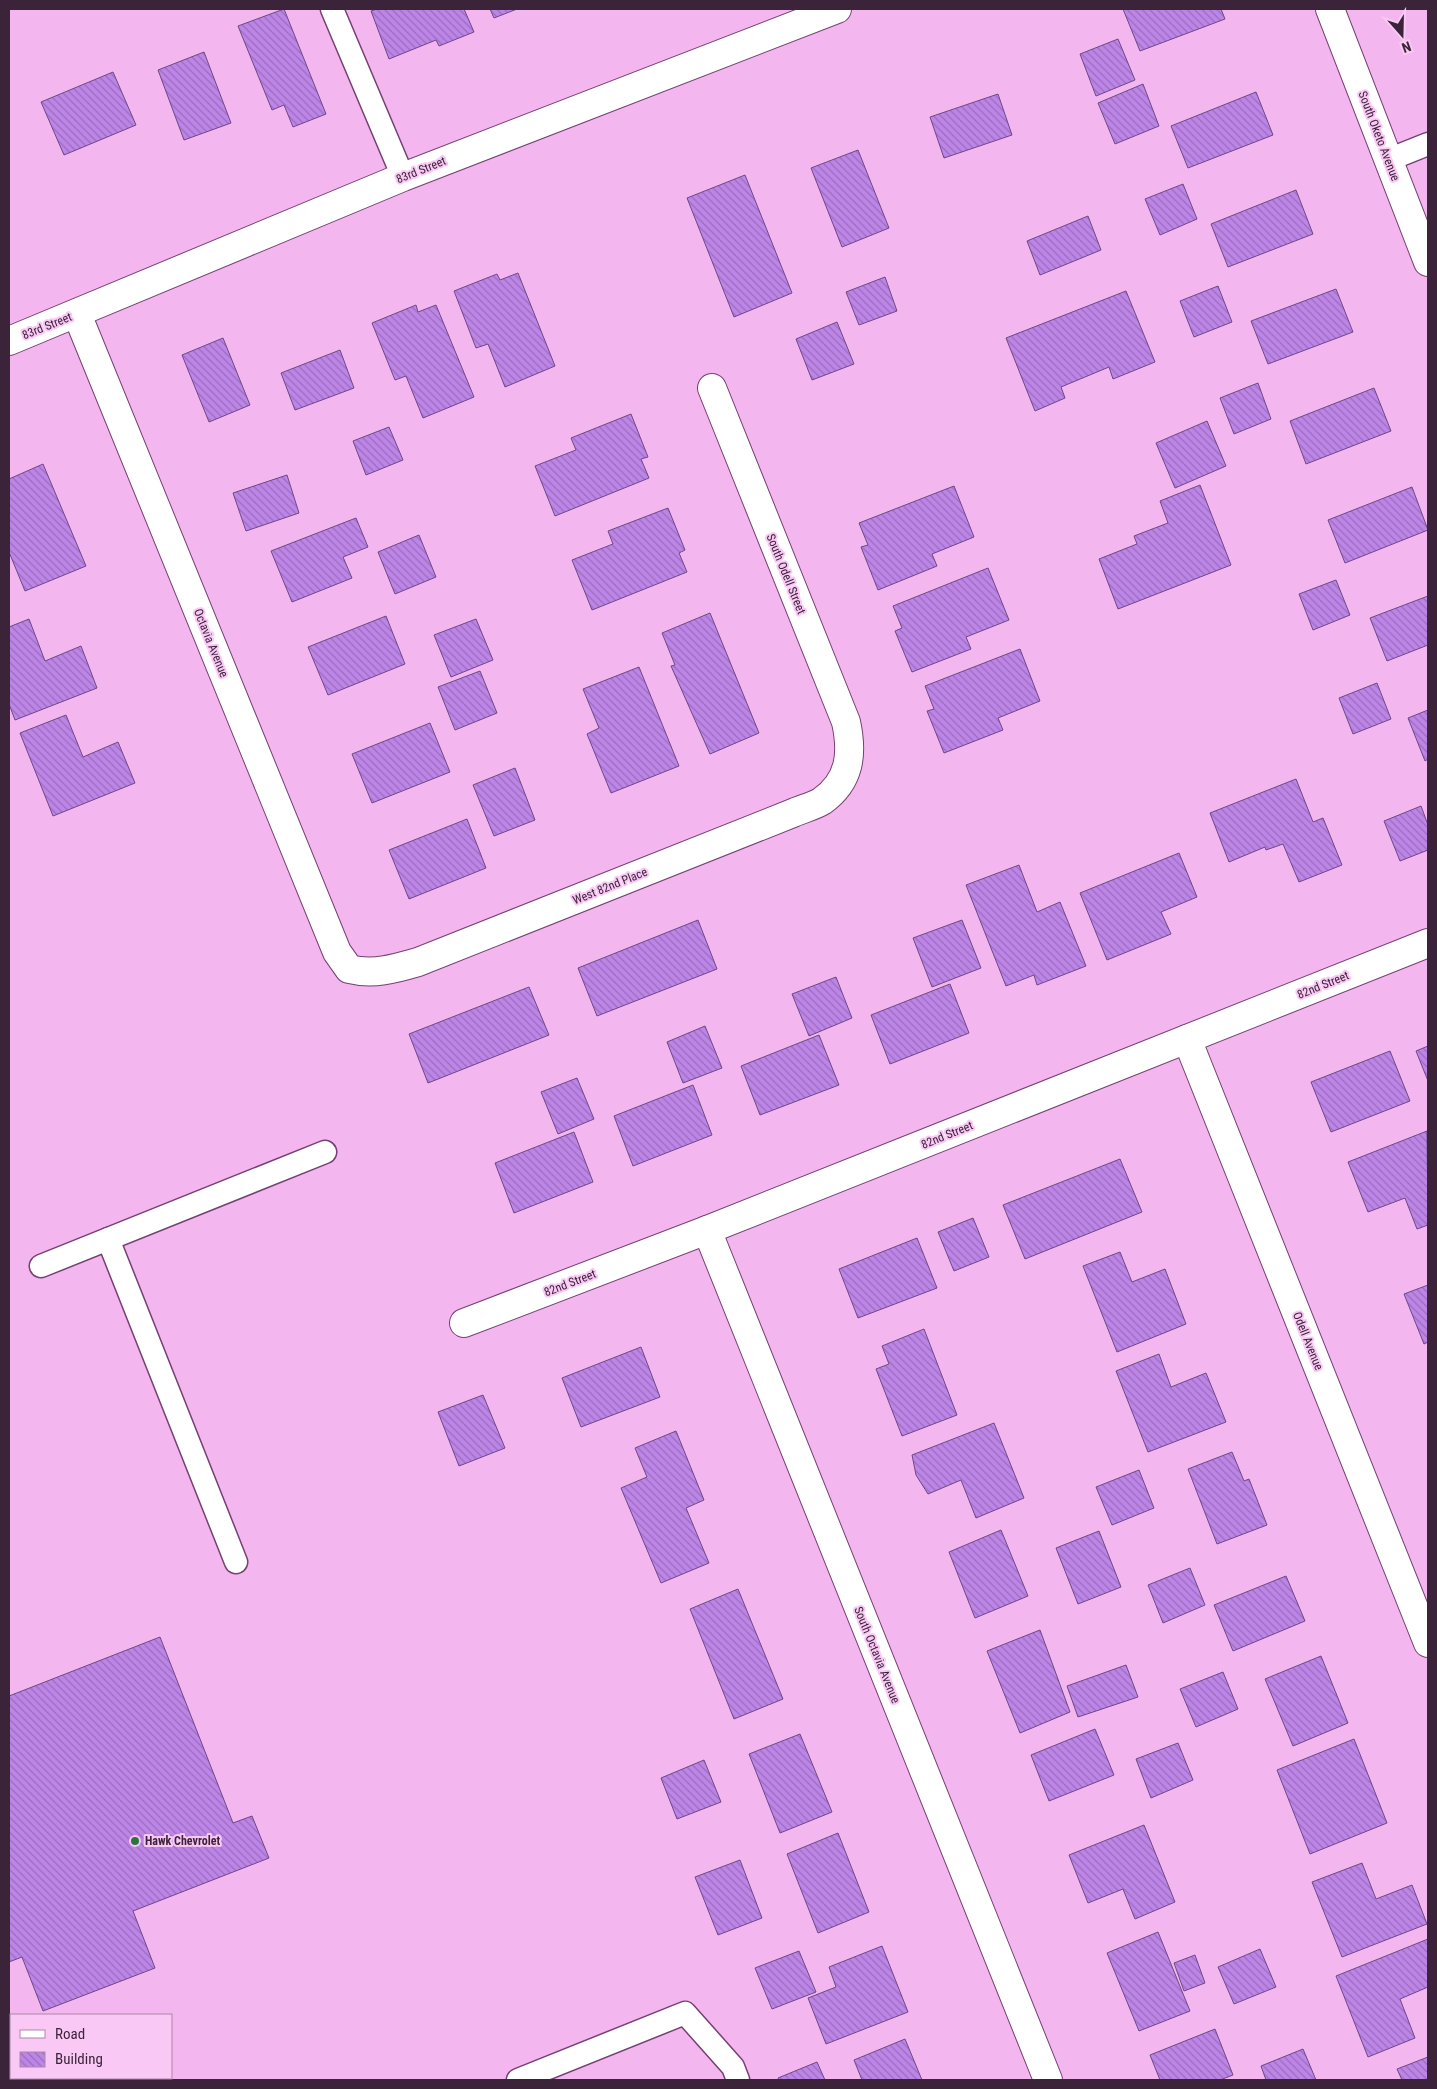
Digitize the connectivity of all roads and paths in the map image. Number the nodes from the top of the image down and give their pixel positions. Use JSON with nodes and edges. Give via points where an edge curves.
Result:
{"nodes":[{"id":1,"x":332,"y":9,"type":"edge"},
{"id":2,"x":837,"y":9,"type":"edge"},
{"id":3,"x":1330,"y":9,"type":"edge"},
{"id":4,"x":1428,"y":144,"type":"edge"},
{"id":5,"x":1388,"y":160,"type":"junction"},
{"id":6,"x":403,"y":177,"type":"junction"},
{"id":7,"x":1428,"y":262,"type":"edge"},
{"id":8,"x":76,"y":314,"type":"junction"},
{"id":9,"x":9,"y":341,"type":"edge"},
{"id":10,"x":712,"y":388,"type":"dead end"},
{"id":11,"x":849,"y":762,"type":"joint"},
{"id":12,"x":1428,"y":943,"type":"edge"},
{"id":13,"x":349,"y":969,"type":"joint"},
{"id":14,"x":1187,"y":1039,"type":"junction"},
{"id":15,"x":325,"y":1152,"type":"dead end"},
{"id":16,"x":707,"y":1230,"type":"junction"},
{"id":17,"x":108,"y":1239,"type":"junction"},
{"id":18,"x":41,"y":1266,"type":"dead end"},
{"id":19,"x":464,"y":1323,"type":"dead end"},
{"id":20,"x":236,"y":1562,"type":"dead end"},
{"id":21,"x":1428,"y":1643,"type":"edge"},
{"id":22,"x":518,"y":2080,"type":"edge"},
{"id":23,"x":738,"y":2080,"type":"edge"},
{"id":24,"x":1048,"y":2080,"type":"edge"}],
"edges":[{"from":1,"to":6,"type":"lane"},
{"from":2,"to":6,"type":"street","name":"83rd Street"},
{"from":3,"to":5,"type":"street","name":"South Oketo Avenue"},
{"from":4,"to":5,"type":"lane"},
{"from":5,"to":7,"type":"street","name":"South Oketo Avenue"},
{"from":6,"to":8,"type":"street","name":"83rd Street"},
{"from":8,"to":9,"type":"street","name":"83rd Street"},
{"from":8,"to":13,"type":"street","name":"Octavia Avenue","via":[[337,952]]},
{"from":10,"to":11,"type":"street","name":"South Odell Street","via":[[846,722]]},
{"from":11,"to":13,"type":"street","name":"West 82nd Place","via":[[842,781],[821,802],[418,962],[384,971],[363,973]]},
{"from":12,"to":14,"type":"street","name":"82nd Street"},
{"from":14,"to":16,"type":"street","name":"82nd Street"},
{"from":14,"to":21,"type":"street","name":"Odell Avenue"},
{"from":15,"to":17,"type":"lane"},
{"from":16,"to":19,"type":"street","name":"82nd Street"},
{"from":16,"to":24,"type":"street","name":"South Octavia Avenue"},
{"from":17,"to":18,"type":"lane"},
{"from":17,"to":20,"type":"lane"},
{"from":22,"to":23,"type":"lane","via":[[685,2013],[733,2066]]}]}
